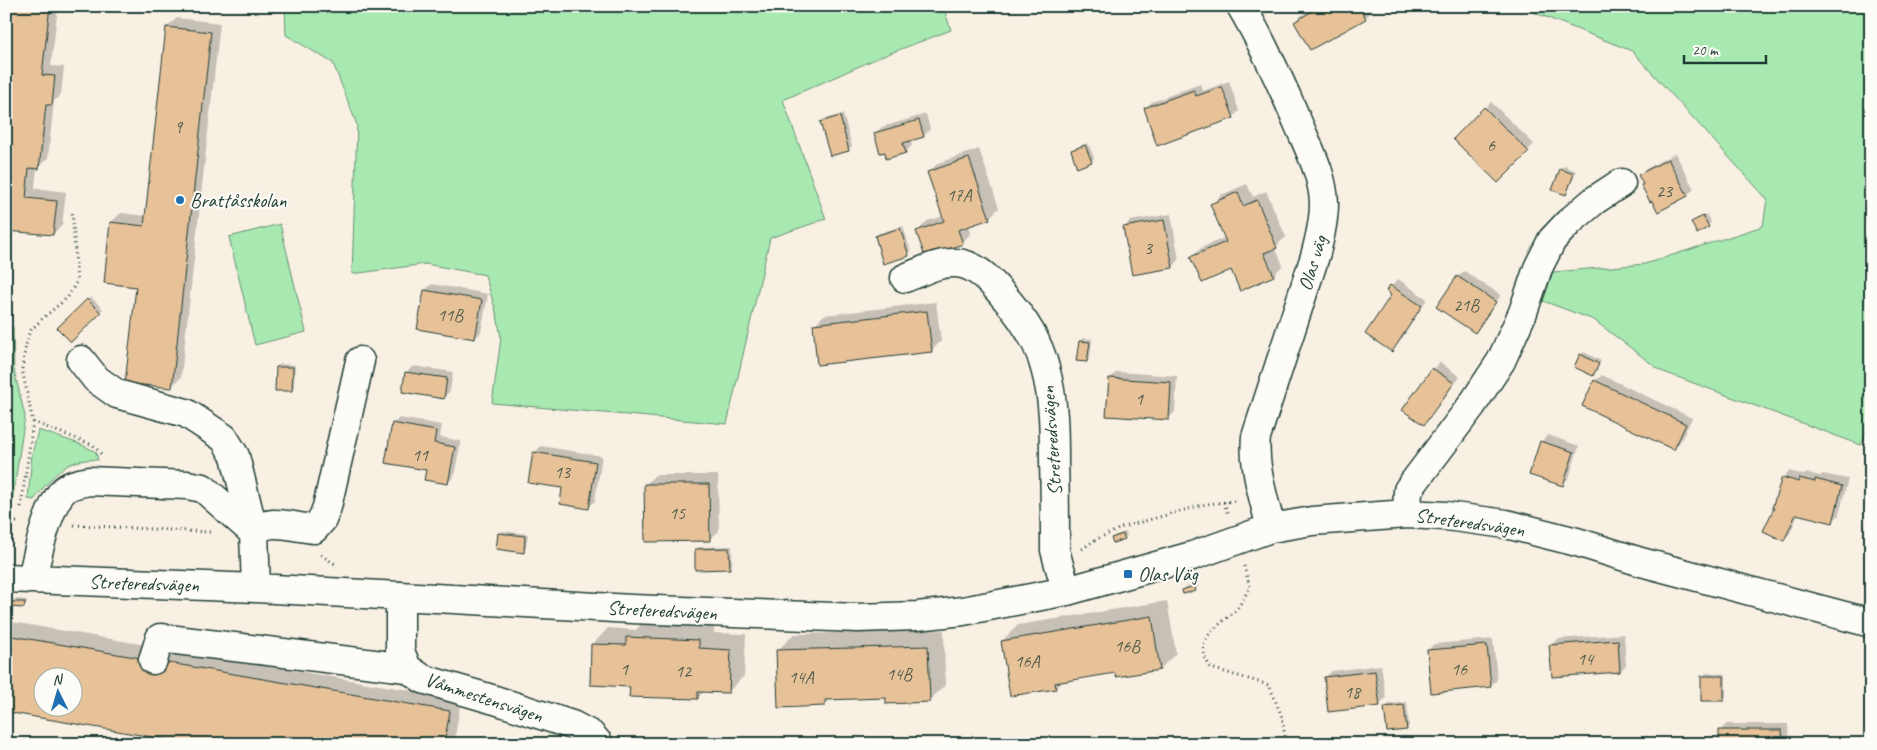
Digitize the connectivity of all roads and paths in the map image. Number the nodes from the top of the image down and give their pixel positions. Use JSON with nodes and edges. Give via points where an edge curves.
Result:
{"nodes":[{"id":1,"x":1241,"y":6,"type":"edge"},
{"id":2,"x":1621,"y":183,"type":"dead end"},
{"id":3,"x":72,"y":210,"type":"dead end"},
{"id":4,"x":904,"y":278,"type":"dead end"},
{"id":5,"x":81,"y":360,"type":"dead end"},
{"id":6,"x":360,"y":360,"type":"dead end"},
{"id":7,"x":33,"y":422,"type":"junction"},
{"id":8,"x":117,"y":482,"type":"junction"},
{"id":9,"x":1264,"y":498,"type":"junction"},
{"id":10,"x":1224,"y":502,"type":"junction"},
{"id":11,"x":1407,"y":514,"type":"junction"},
{"id":12,"x":20,"y":522,"type":"dead end"},
{"id":13,"x":46,"y":524,"type":"junction"},
{"id":14,"x":1271,"y":528,"type":"junction"},
{"id":15,"x":212,"y":532,"type":"dead end"},
{"id":16,"x":254,"y":533,"type":"junction"},
{"id":17,"x":1235,"y":540,"type":"junction"},
{"id":18,"x":316,"y":552,"type":"dead end"},
{"id":19,"x":338,"y":565,"type":"dead end"},
{"id":20,"x":1058,"y":565,"type":"junction"},
{"id":21,"x":19,"y":578,"type":"edge"},
{"id":22,"x":256,"y":588,"type":"junction"},
{"id":23,"x":1068,"y":591,"type":"junction"},
{"id":24,"x":400,"y":596,"type":"junction"},
{"id":25,"x":1871,"y":623,"type":"edge"},
{"id":26,"x":153,"y":660,"type":"dead end"},
{"id":27,"x":407,"y":668,"type":"junction"},
{"id":28,"x":599,"y":744,"type":"edge"},
{"id":29,"x":1286,"y":744,"type":"edge"}],
"edges":[{"from":1,"to":9,"type":"street","name":"Olas väg","via":[[1314,159],[1324,202],[1315,256],[1256,437],[1255,449]]},
{"from":2,"to":11,"type":"street","via":[[1582,211],[1552,240],[1501,360],[1408,490]]},
{"from":3,"to":7,"type":"path","via":[[77,281],[68,297],[31,330],[25,350],[22,369]]},
{"from":4,"to":20,"type":"street","name":"Streteredsvägen","via":[[941,264],[970,266],[992,283],[1020,314],[1034,338],[1045,367],[1051,398]]},
{"from":5,"to":16,"type":"street","via":[[96,380],[117,394],[186,413],[224,438],[235,456]]},
{"from":6,"to":16,"type":"street","via":[[322,520],[314,529],[266,524]]},
{"from":7,"to":8,"type":"path","via":[[93,445],[102,454]]},
{"from":7,"to":12,"type":"path"},
{"from":8,"to":13,"type":"street","name":"Streteredsvägen","via":[[89,481],[65,489]]},
{"from":8,"to":16,"type":"street","name":"Streteredsvägen","via":[[203,488]]},
{"from":9,"to":10,"type":"path"},
{"from":9,"to":14,"type":"street","name":"Olas väg"},
{"from":10,"to":17,"type":"path"},
{"from":10,"to":20,"type":"path","via":[[1123,527]]},
{"from":11,"to":14,"type":"street","name":"Streteredsvägen","via":[[1312,521]]},
{"from":11,"to":25,"type":"street","name":"Streteredsvägen","via":[[1506,524]]},
{"from":13,"to":15,"type":"path"},
{"from":13,"to":21,"type":"street","name":"Streteredsvägen"},
{"from":14,"to":17,"type":"street","name":"Streteredsvägen"},
{"from":16,"to":22,"type":"street"},
{"from":17,"to":23,"type":"street","name":"Streteredsvägen","via":[[1192,556]]},
{"from":17,"to":29,"type":"path","via":[[1250,588],[1237,609],[1208,634],[1204,653],[1211,668],[1269,685],[1282,717]]},
{"from":18,"to":19,"type":"path"},
{"from":20,"to":23,"type":"street","name":"Streteredsvägen"},
{"from":21,"to":22,"type":"street","name":"Streteredsvägen"},
{"from":22,"to":24,"type":"street","name":"Streteredsvägen"},
{"from":23,"to":24,"type":"street","name":"Streteredsvägen","via":[[963,611],[858,618]]},
{"from":24,"to":27,"type":"street","name":"Våmmestensvägen","via":[[400,651]]},
{"from":26,"to":27,"type":"street","via":[[160,638]]},
{"from":27,"to":28,"type":"street","name":"Våmmestensvägen","via":[[423,679],[572,725],[591,735]]}]}
